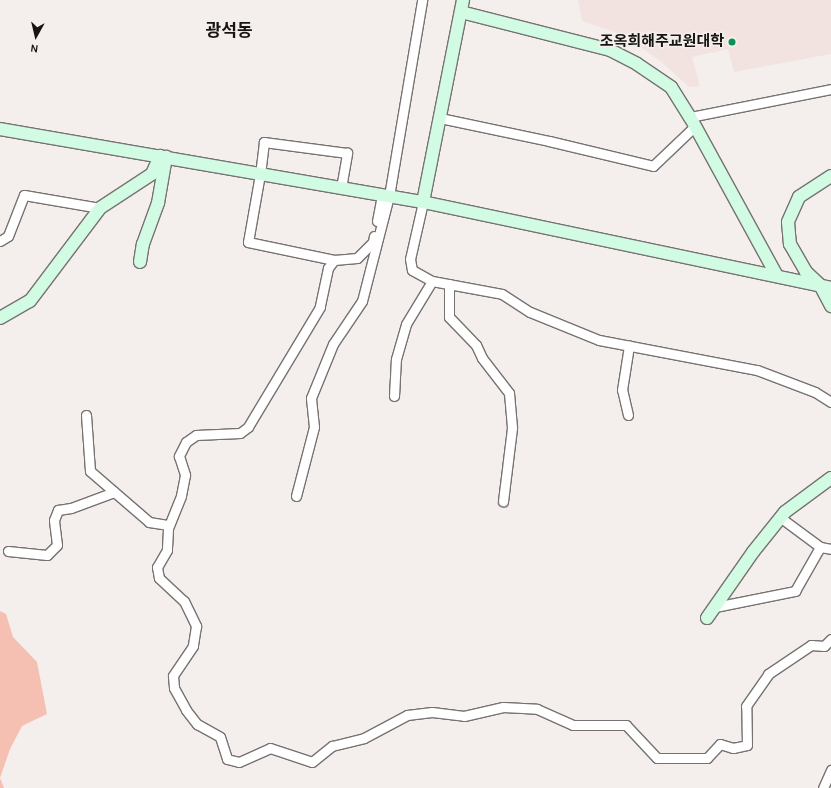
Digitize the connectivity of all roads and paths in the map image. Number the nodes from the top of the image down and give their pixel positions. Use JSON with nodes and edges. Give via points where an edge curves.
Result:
{"nodes":[{"id":1,"x":422,"y":0,"type":"edge"},
{"id":2,"x":463,"y":0,"type":"edge"},
{"id":3,"x":460,"y":12,"type":"junction"},
{"id":4,"x":831,"y":89,"type":"edge"},
{"id":5,"x":440,"y":118,"type":"junction"},
{"id":6,"x":693,"y":121,"type":"junction"},
{"id":7,"x":0,"y":128,"type":"edge"},
{"id":8,"x":163,"y":157,"type":"junction"},
{"id":9,"x":260,"y":174,"type":"junction"},
{"id":10,"x":831,"y":176,"type":"edge"},
{"id":11,"x":341,"y":188,"type":"junction"},
{"id":12,"x":386,"y":196,"type":"junction"},
{"id":13,"x":423,"y":202,"type":"junction"},
{"id":14,"x":100,"y":208,"type":"junction"},
{"id":15,"x":0,"y":241,"type":"edge"},
{"id":16,"x":334,"y":260,"type":"junction"},
{"id":17,"x":140,"y":262,"type":"dead end"},
{"id":18,"x":778,"y":276,"type":"junction"},
{"id":19,"x":432,"y":281,"type":"junction"},
{"id":20,"x":449,"y":284,"type":"junction"},
{"id":21,"x":826,"y":286,"type":"edge"},
{"id":22,"x":831,"y":306,"type":"edge"},
{"id":23,"x":0,"y":318,"type":"edge"},
{"id":24,"x":629,"y":346,"type":"junction"},
{"id":25,"x":394,"y":396,"type":"dead end"},
{"id":26,"x":831,"y":402,"type":"edge"},
{"id":27,"x":86,"y":415,"type":"dead end"},
{"id":28,"x":628,"y":415,"type":"dead end"},
{"id":29,"x":831,"y":478,"type":"edge"},
{"id":30,"x":114,"y":492,"type":"junction"},
{"id":31,"x":296,"y":496,"type":"dead end"},
{"id":32,"x":503,"y":501,"type":"dead end"},
{"id":33,"x":780,"y":518,"type":"junction"},
{"id":34,"x":169,"y":525,"type":"junction"},
{"id":35,"x":820,"y":547,"type":"junction"},
{"id":36,"x":831,"y":549,"type":"edge"},
{"id":37,"x":8,"y":551,"type":"dead end"},
{"id":38,"x":715,"y":607,"type":"junction"},
{"id":39,"x":707,"y":618,"type":"dead end"},
{"id":40,"x":831,"y":639,"type":"edge"},
{"id":41,"x":831,"y":770,"type":"edge"},
{"id":42,"x":823,"y":788,"type":"edge"}],
"edges":[{"from":1,"to":12,"type":"street"},
{"from":2,"to":3,"type":"street"},
{"from":3,"to":5,"type":"street"},
{"from":3,"to":6,"type":"street","via":[[610,50],[637,64],[671,87]]},
{"from":4,"to":6,"type":"street"},
{"from":5,"to":6,"type":"street","via":[[652,166]]},
{"from":5,"to":13,"type":"street"},
{"from":6,"to":18,"type":"street"},
{"from":7,"to":8,"type":"street"},
{"from":8,"to":9,"type":"street"},
{"from":8,"to":14,"type":"street","via":[[152,174]]},
{"from":8,"to":17,"type":"street","via":[[158,203],[143,244]]},
{"from":9,"to":11,"type":"street"},
{"from":9,"to":11,"type":"street","via":[[264,142],[347,153]]},
{"from":9,"to":16,"type":"street","via":[[248,242]]},
{"from":10,"to":21,"type":"street","via":[[799,197],[788,222],[790,244],[806,272]]},
{"from":11,"to":12,"type":"street"},
{"from":12,"to":13,"type":"street"},
{"from":12,"to":16,"type":"street","via":[[373,242],[357,258]]},
{"from":12,"to":31,"type":"street","via":[[362,301],[333,344],[311,398],[314,427]]},
{"from":13,"to":18,"type":"street"},
{"from":13,"to":19,"type":"street","via":[[410,259],[412,270]]},
{"from":14,"to":15,"type":"street","via":[[24,195],[8,236]]},
{"from":14,"to":23,"type":"street","via":[[30,301]]},
{"from":16,"to":34,"type":"street","via":[[328,268],[320,307],[248,428],[240,433],[196,435],[186,442],[179,456],[185,476],[181,496]]},
{"from":18,"to":21,"type":"street"},
{"from":19,"to":20,"type":"street"},
{"from":19,"to":25,"type":"street","via":[[406,324],[396,359]]},
{"from":20,"to":24,"type":"street","via":[[502,294],[530,312],[599,340]]},
{"from":20,"to":32,"type":"street","via":[[449,317],[476,345],[482,358],[509,392],[512,428]]},
{"from":21,"to":22,"type":"street"},
{"from":24,"to":26,"type":"street","via":[[757,370],[815,392]]},
{"from":24,"to":28,"type":"street","via":[[622,390]]},
{"from":27,"to":30,"type":"street","via":[[90,471]]},
{"from":29,"to":33,"type":"street"},
{"from":30,"to":34,"type":"street","via":[[149,522]]},
{"from":30,"to":37,"type":"street","via":[[71,508],[58,510],[54,520],[57,545],[46,555]]},
{"from":33,"to":35,"type":"street"},
{"from":33,"to":38,"type":"street"},
{"from":34,"to":40,"type":"street","via":[[167,550],[157,568],[158,578],[184,600],[196,626],[193,646],[173,676],[174,688],[197,724],[220,737],[227,758],[239,762],[270,748],[312,762],[332,746],[364,738],[406,715],[432,712],[464,716],[503,707],[536,709],[573,725],[626,725],[657,758],[707,758],[720,744],[733,748],[747,745],[746,706],[768,674],[811,645],[824,646]]},
{"from":35,"to":36,"type":"street"},
{"from":35,"to":38,"type":"street","via":[[795,591]]},
{"from":38,"to":39,"type":"street"},
{"from":41,"to":42,"type":"street"}]}
